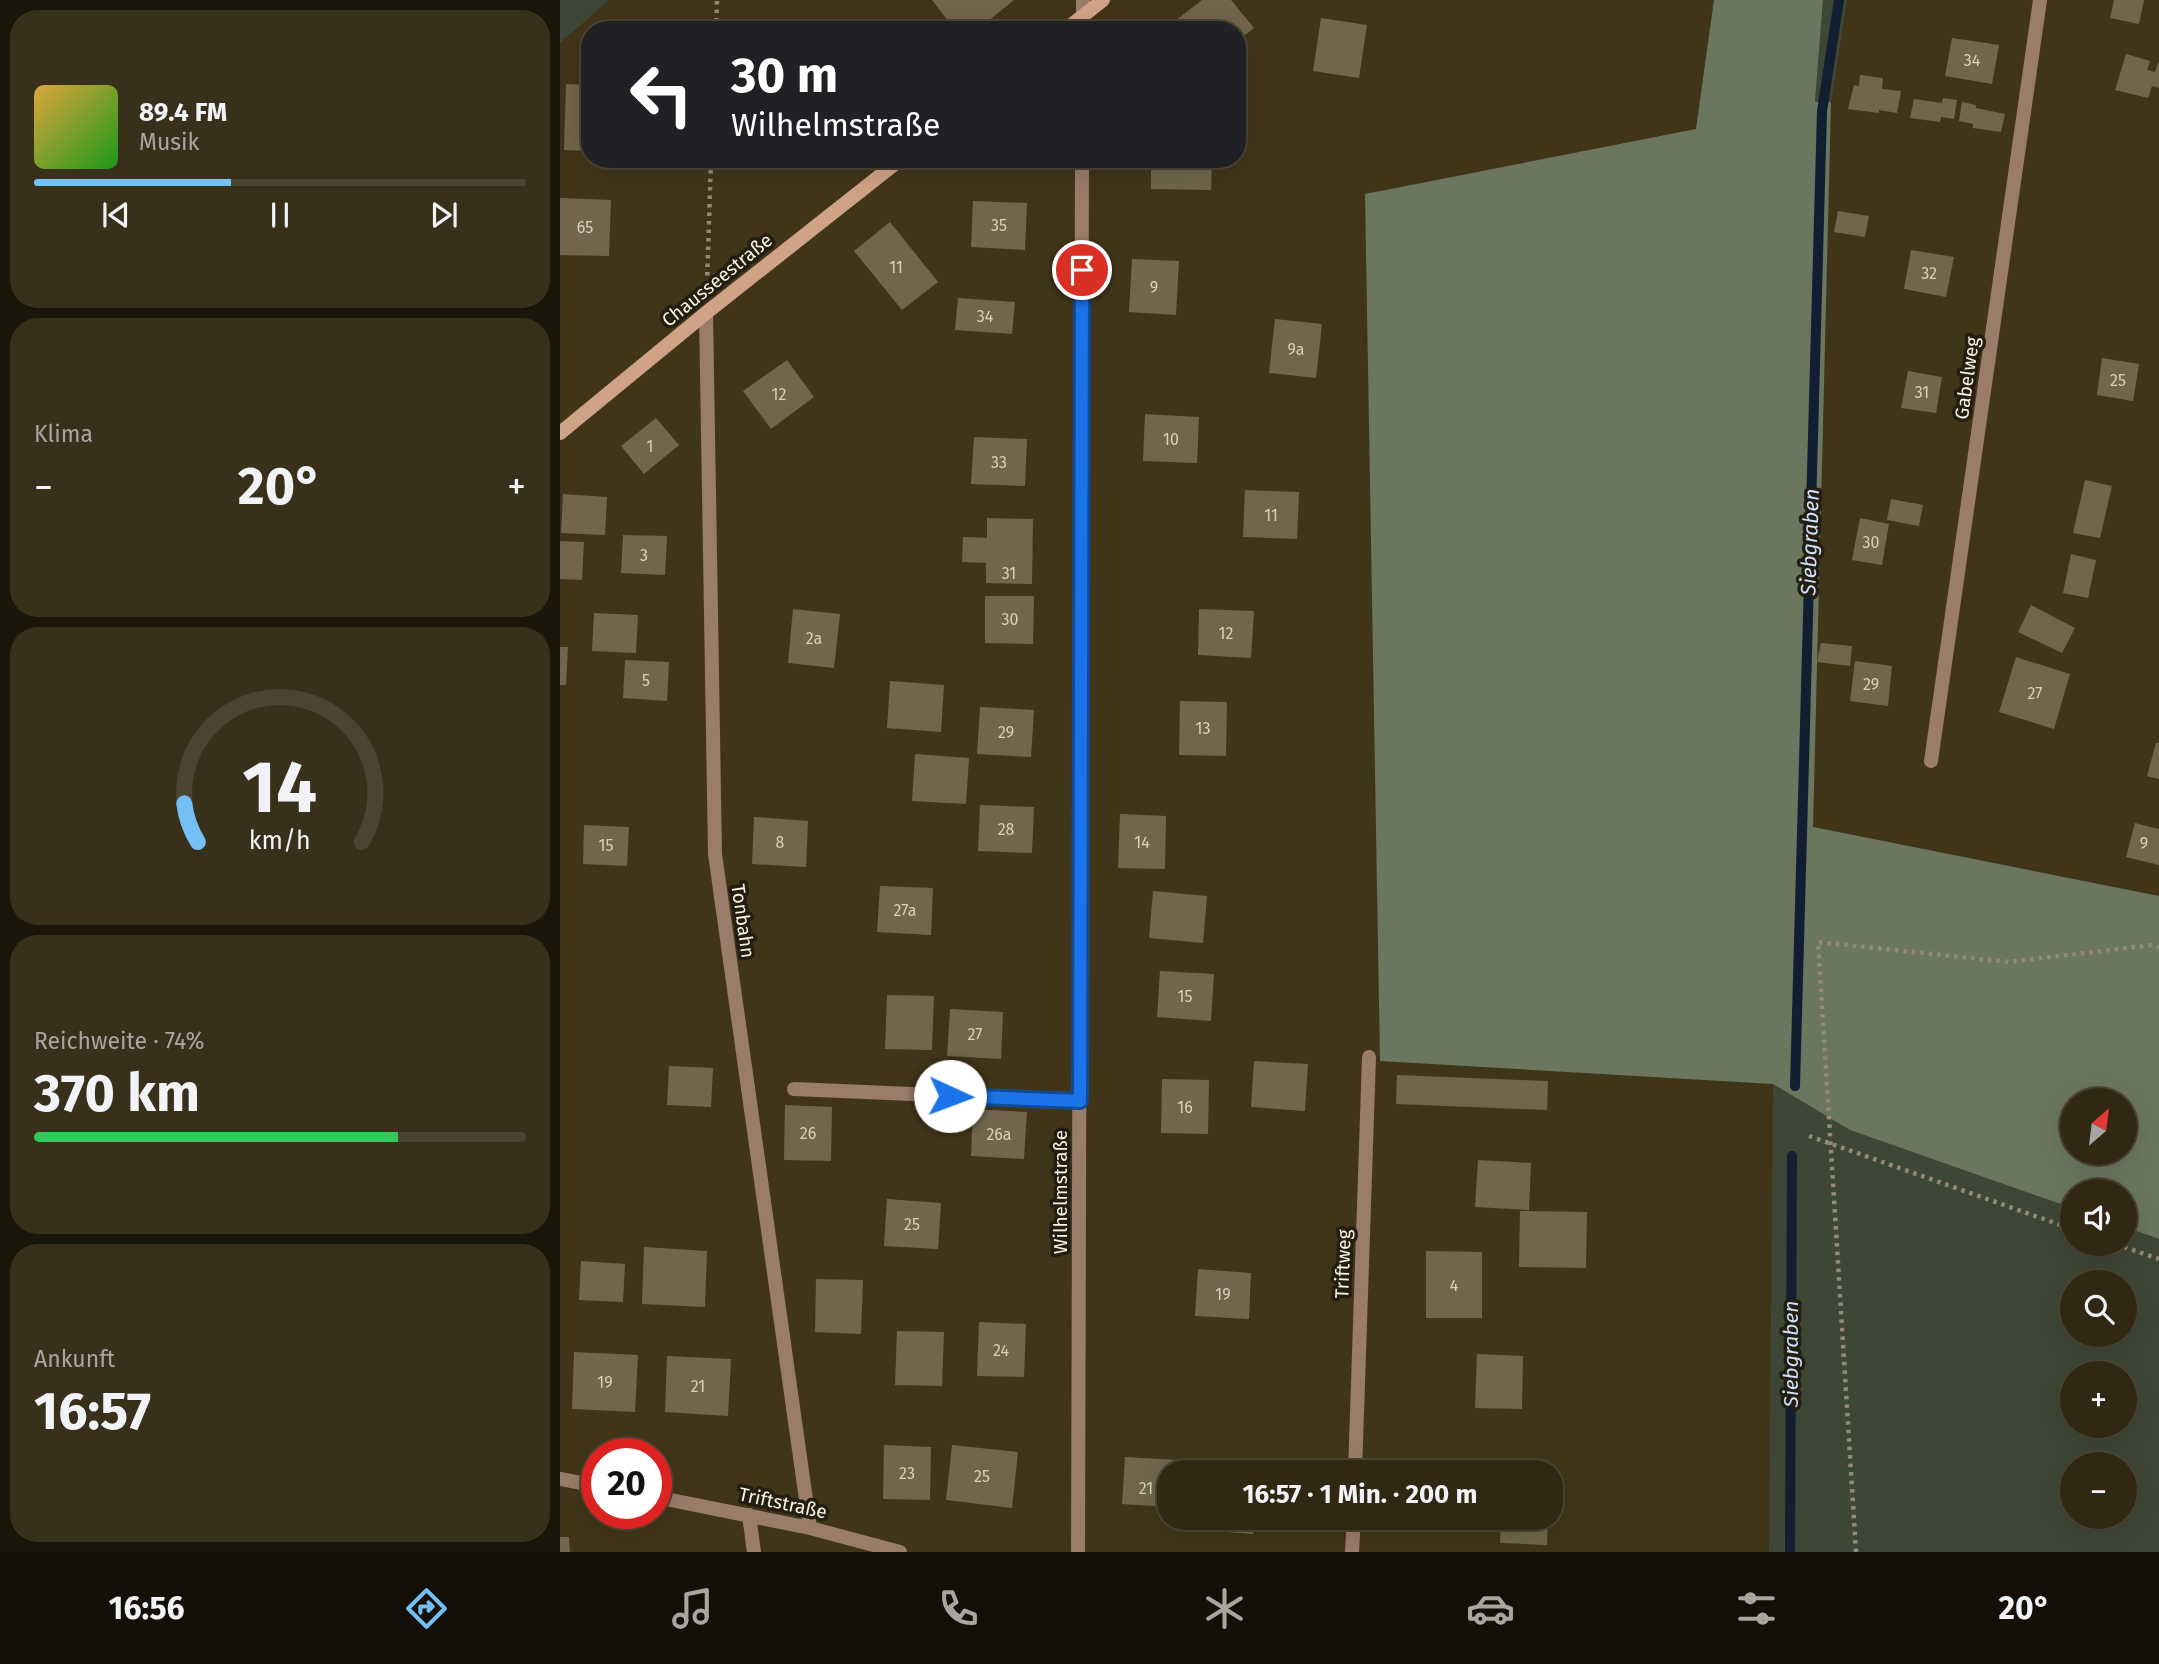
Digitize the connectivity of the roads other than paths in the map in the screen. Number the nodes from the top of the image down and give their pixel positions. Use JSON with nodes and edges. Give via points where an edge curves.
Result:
{"nodes":[{"id":1,"x":1083,"y":0,"type":"edge"},
{"id":2,"x":1103,"y":0,"type":"edge"},
{"id":3,"x":2040,"y":0,"type":"edge"},
{"id":4,"x":1083,"y":21,"type":"edge"},
{"id":5,"x":1085,"y":21,"type":"edge"},
{"id":6,"x":890,"y":168,"type":"edge"},
{"id":7,"x":1082,"y":168,"type":"edge"},
{"id":8,"x":706,"y":313,"type":"junction"},
{"id":9,"x":560,"y":433,"type":"edge"},
{"id":10,"x":1931,"y":761,"type":"dead end"},
{"id":11,"x":1369,"y":1057,"type":"dead end"},
{"id":12,"x":794,"y":1089,"type":"dead end"},
{"id":13,"x":1080,"y":1101,"type":"junction"},
{"id":14,"x":1355,"y":1460,"type":"edge"},
{"id":15,"x":560,"y":1479,"type":"edge"},
{"id":16,"x":581,"y":1483,"type":"edge"},
{"id":17,"x":672,"y":1500,"type":"edge"},
{"id":18,"x":749,"y":1515,"type":"junction"},
{"id":19,"x":810,"y":1528,"type":"junction"},
{"id":20,"x":1353,"y":1530,"type":"edge"},
{"id":21,"x":754,"y":1552,"type":"edge"},
{"id":22,"x":900,"y":1552,"type":"edge"},
{"id":23,"x":1078,"y":1552,"type":"edge"},
{"id":24,"x":1352,"y":1552,"type":"edge"}],
"edges":[{"from":1,"to":4,"type":"street"},
{"from":2,"to":5,"type":"main road"},
{"from":3,"to":10,"type":"street","name":"Gabelweg"},
{"from":6,"to":8,"type":"main road","name":"Chausseestraße"},
{"from":7,"to":13,"type":"street","name":"Wilhelmstraße"},
{"from":8,"to":9,"type":"main road","name":"Chausseestraße"},
{"from":8,"to":19,"type":"street","name":"Tonbahn","via":[[715,854]]},
{"from":11,"to":14,"type":"street","name":"Triftweg"},
{"from":12,"to":13,"type":"street"},
{"from":13,"to":23,"type":"street","name":"Wilhelmstraße"},
{"from":15,"to":16,"type":"street"},
{"from":17,"to":18,"type":"street","name":"Triftstraße"},
{"from":18,"to":19,"type":"street","name":"Triftstraße"},
{"from":18,"to":21,"type":"street"},
{"from":19,"to":22,"type":"street","name":"Triftstraße"},
{"from":20,"to":24,"type":"street"}]}
